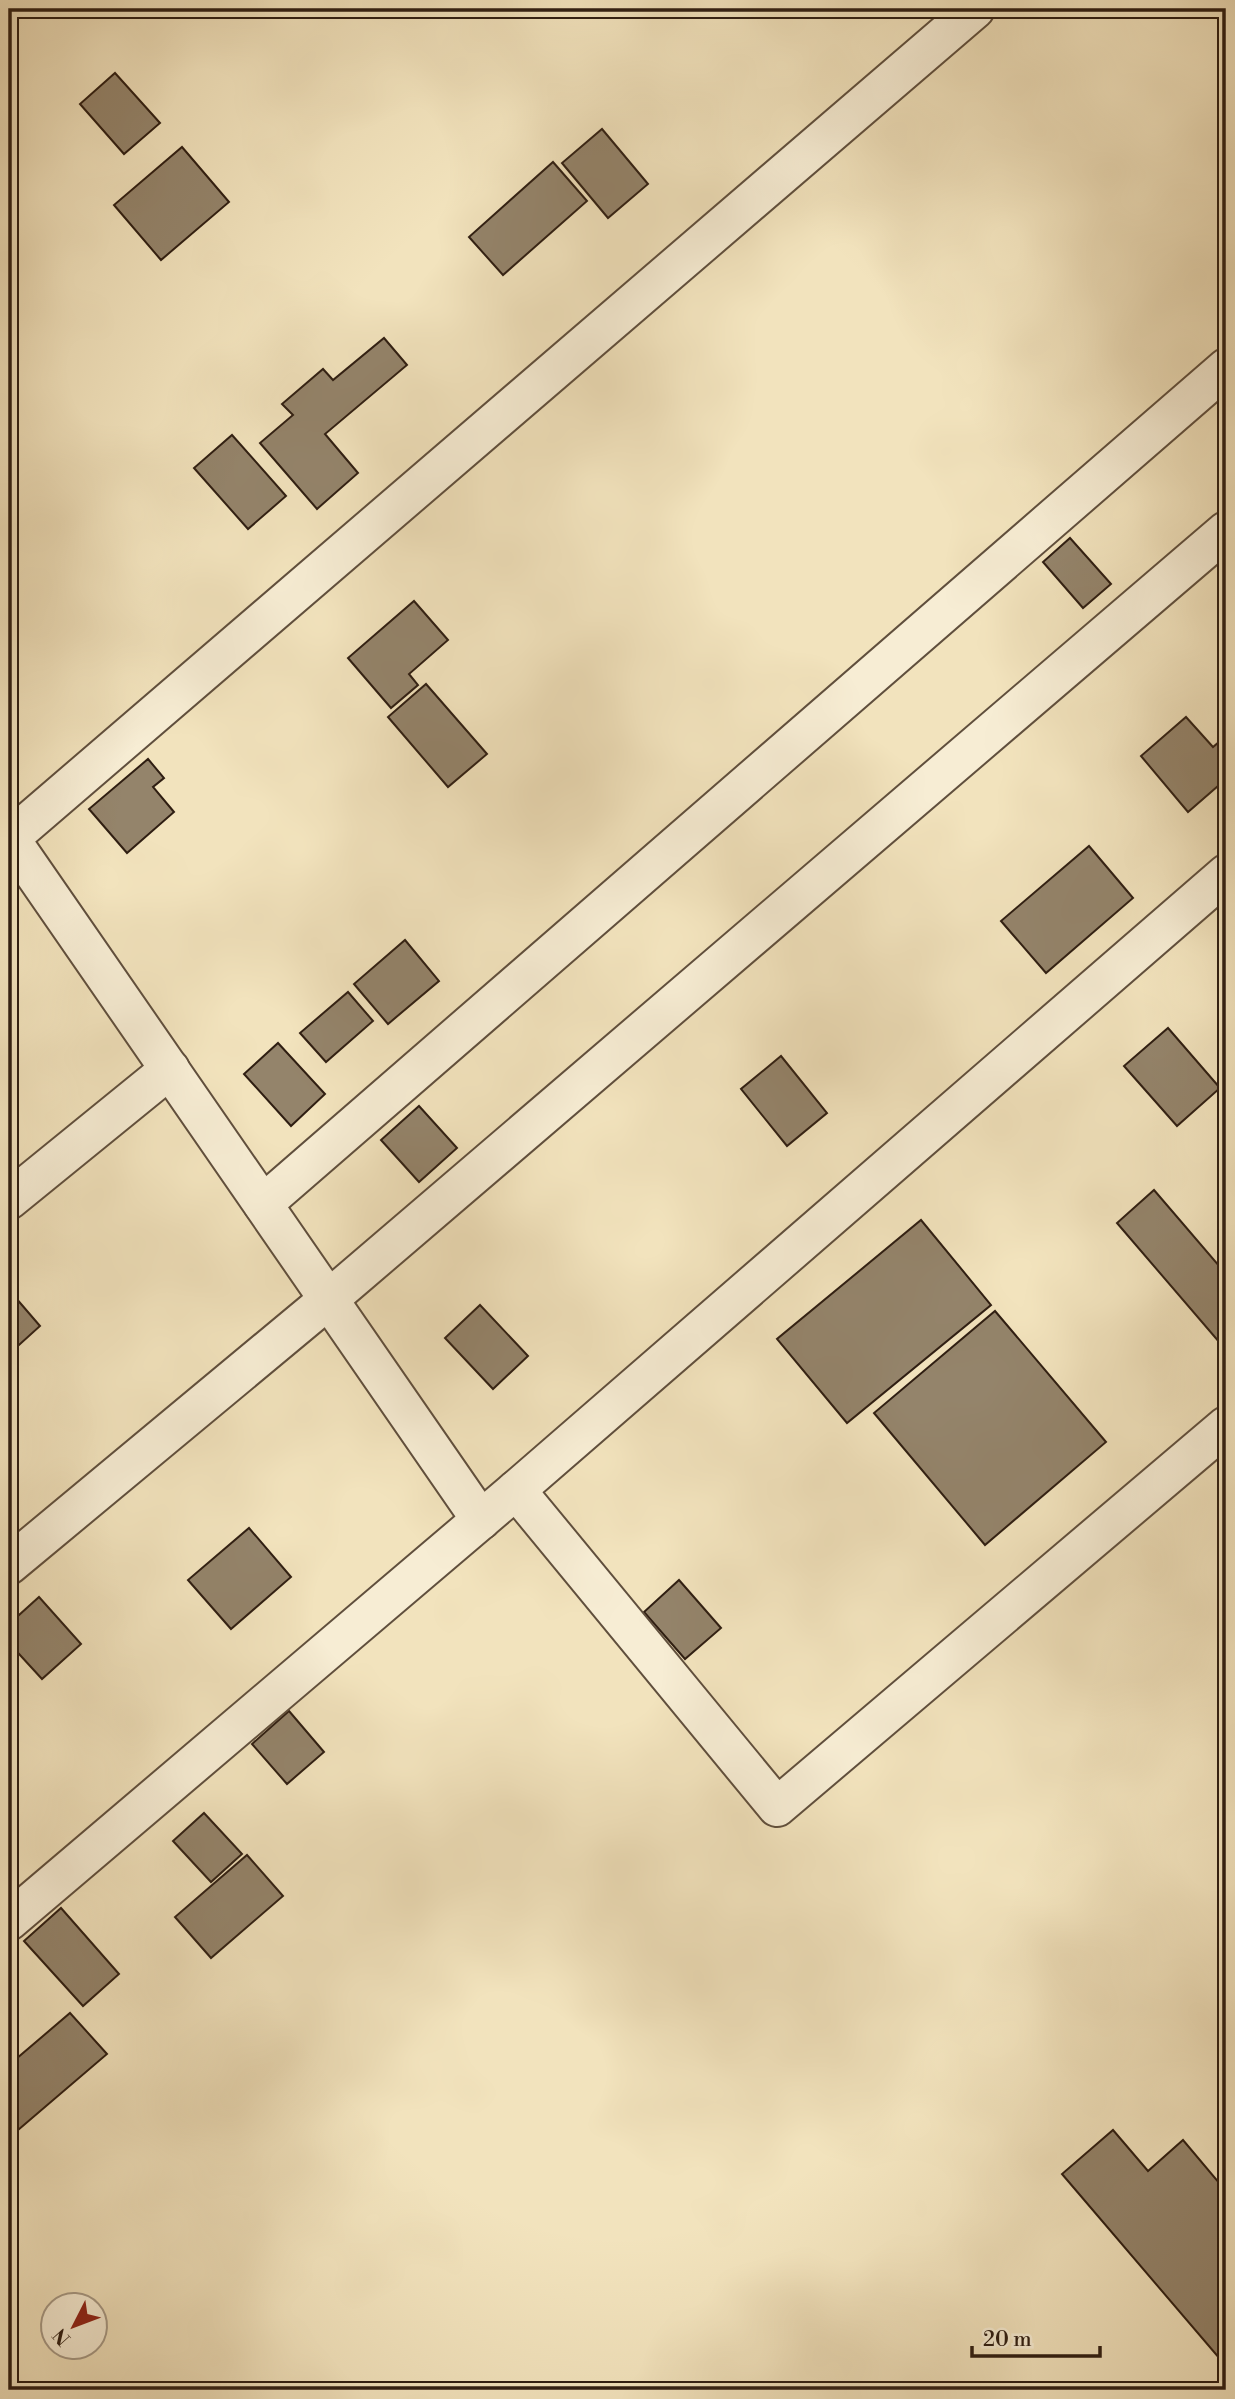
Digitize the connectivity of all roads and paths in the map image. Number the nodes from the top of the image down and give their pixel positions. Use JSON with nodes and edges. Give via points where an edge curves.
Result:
{"nodes":[{"id":1,"x":975,"y":9,"type":"edge"},
{"id":2,"x":1226,"y":368,"type":"edge"},
{"id":3,"x":1226,"y":531,"type":"edge"},
{"id":4,"x":9,"y":838,"type":"edge"},
{"id":5,"x":1226,"y":874,"type":"edge"},
{"id":6,"x":170,"y":1069,"type":"junction"},
{"id":7,"x":9,"y":1200,"type":"edge"},
{"id":8,"x":263,"y":1204,"type":"junction"},
{"id":9,"x":329,"y":1299,"type":"junction"},
{"id":10,"x":1226,"y":1426,"type":"edge"},
{"id":11,"x":516,"y":1490,"type":"junction"},
{"id":12,"x":481,"y":1520,"type":"junction"},
{"id":13,"x":9,"y":1565,"type":"edge"},
{"id":14,"x":9,"y":1921,"type":"edge"}],
"edges":[{"from":1,"to":4,"type":"street"},
{"from":2,"to":8,"type":"street"},
{"from":3,"to":9,"type":"street"},
{"from":4,"to":6,"type":"street"},
{"from":5,"to":11,"type":"street"},
{"from":6,"to":7,"type":"street"},
{"from":6,"to":8,"type":"street"},
{"from":8,"to":9,"type":"street"},
{"from":9,"to":12,"type":"street"},
{"from":9,"to":13,"type":"street"},
{"from":10,"to":11,"type":"street","via":[[777,1807]]},
{"from":11,"to":12,"type":"street"},
{"from":12,"to":14,"type":"street"}]}
